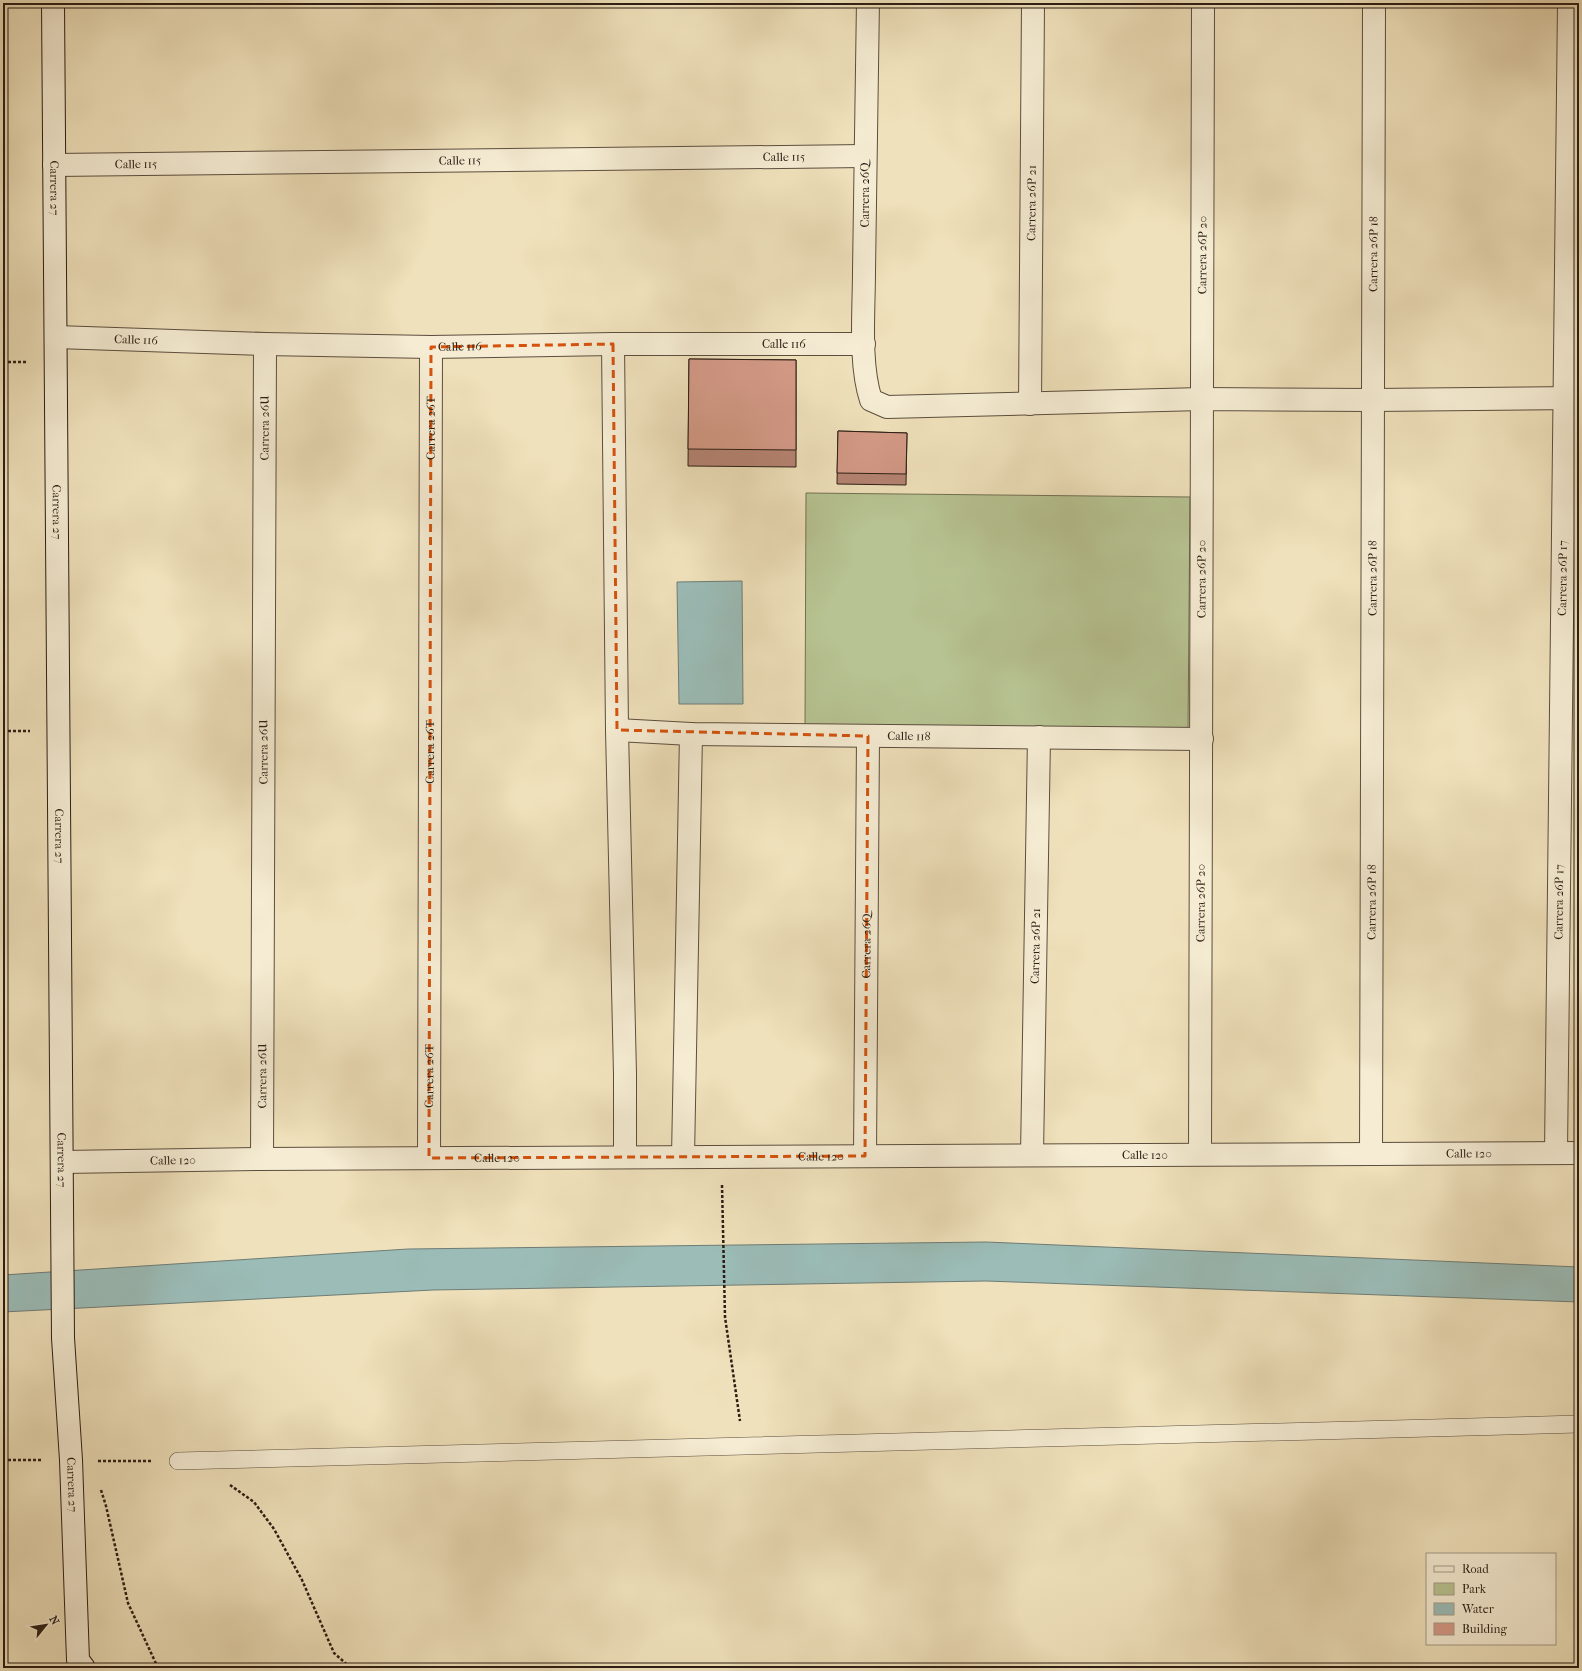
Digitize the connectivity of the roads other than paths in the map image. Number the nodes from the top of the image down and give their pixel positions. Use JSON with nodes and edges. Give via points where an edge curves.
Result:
{"nodes":[{"id":1,"x":53,"y":3,"type":"edge"},
{"id":2,"x":868,"y":3,"type":"edge"},
{"id":3,"x":1033,"y":3,"type":"edge"},
{"id":4,"x":1203,"y":3,"type":"edge"},
{"id":5,"x":1374,"y":3,"type":"edge"},
{"id":6,"x":1568,"y":3,"type":"edge"},
{"id":7,"x":865,"y":156,"type":"junction"},
{"id":8,"x":54,"y":165,"type":"junction"},
{"id":9,"x":56,"y":337,"type":"junction"},
{"id":10,"x":265,"y":344,"type":"junction"},
{"id":11,"x":613,"y":344,"type":"junction"},
{"id":12,"x":864,"y":344,"type":"junction"},
{"id":13,"x":432,"y":347,"type":"junction"},
{"id":14,"x":1572,"y":398,"type":"edge"},
{"id":15,"x":1202,"y":399,"type":"junction"},
{"id":16,"x":1373,"y":400,"type":"junction"},
{"id":17,"x":1030,"y":404,"type":"junction"},
{"id":18,"x":617,"y":730,"type":"junction"},
{"id":19,"x":691,"y":734,"type":"junction"},
{"id":20,"x":868,"y":736,"type":"junction"},
{"id":21,"x":1039,"y":737,"type":"junction"},
{"id":22,"x":1202,"y":739,"type":"junction"},
{"id":23,"x":1579,"y":1152,"type":"edge"},
{"id":24,"x":1371,"y":1153,"type":"junction"},
{"id":25,"x":1556,"y":1153,"type":"junction"},
{"id":26,"x":1200,"y":1154,"type":"junction"},
{"id":27,"x":1032,"y":1155,"type":"junction"},
{"id":28,"x":865,"y":1156,"type":"junction"},
{"id":29,"x":625,"y":1157,"type":"junction"},
{"id":30,"x":683,"y":1157,"type":"junction"},
{"id":31,"x":429,"y":1158,"type":"junction"},
{"id":32,"x":262,"y":1159,"type":"junction"},
{"id":33,"x":63,"y":1162,"type":"junction"},
{"id":34,"x":1579,"y":1424,"type":"edge"},
{"id":35,"x":178,"y":1461,"type":"road end"},
{"id":36,"x":84,"y":1668,"type":"edge"}],
"edges":[{"from":1,"to":8,"type":"street","name":"Carrera 27"},
{"from":2,"to":7,"type":"street","name":"Carrera 26Q"},
{"from":3,"to":17,"type":"street","name":"Carrera 26P 21"},
{"from":4,"to":15,"type":"street","name":"Carrera 26P 20"},
{"from":5,"to":16,"type":"street","name":"Carrera 26P 18"},
{"from":6,"to":14,"type":"street","name":"Carrera 26P 17"},
{"from":7,"to":8,"type":"street","name":"Calle 115"},
{"from":7,"to":12,"type":"street","name":"Carrera 26Q"},
{"from":8,"to":9,"type":"street","name":"Carrera 27"},
{"from":9,"to":10,"type":"street","name":"Calle 116"},
{"from":9,"to":33,"type":"street","name":"Carrera 27"},
{"from":10,"to":13,"type":"street","name":"Calle 116"},
{"from":10,"to":32,"type":"street","name":"Carrera 26U"},
{"from":11,"to":12,"type":"street","name":"Calle 116"},
{"from":11,"to":13,"type":"street","name":"Calle 116"},
{"from":11,"to":18,"type":"street"},
{"from":12,"to":17,"type":"street","name":"Carrera 26Q","via":[[867,387],[871,400],[887,407]]},
{"from":13,"to":31,"type":"street","name":"Carrera 26T"},
{"from":14,"to":16,"type":"street"},
{"from":14,"to":25,"type":"street","name":"Carrera 26P 17"},
{"from":15,"to":16,"type":"street"},
{"from":15,"to":17,"type":"street"},
{"from":15,"to":22,"type":"street","name":"Carrera 26P 20"},
{"from":16,"to":24,"type":"street","name":"Carrera 26P 18"},
{"from":18,"to":19,"type":"street","name":"Calle 118"},
{"from":18,"to":29,"type":"street"},
{"from":19,"to":20,"type":"street","name":"Calle 118"},
{"from":19,"to":30,"type":"street"},
{"from":20,"to":21,"type":"street","name":"Calle 118"},
{"from":20,"to":28,"type":"street","name":"Carrera 26Q"},
{"from":21,"to":22,"type":"street","name":"Calle 118"},
{"from":21,"to":27,"type":"street","name":"Carrera 26P 21"},
{"from":22,"to":26,"type":"street","name":"Carrera 26P 20"},
{"from":23,"to":25,"type":"street","name":"Calle 120"},
{"from":24,"to":25,"type":"street","name":"Calle 120"},
{"from":24,"to":26,"type":"street","name":"Calle 120"},
{"from":26,"to":27,"type":"street","name":"Calle 120"},
{"from":27,"to":28,"type":"street","name":"Calle 120"},
{"from":28,"to":30,"type":"street","name":"Calle 120"},
{"from":29,"to":30,"type":"street","name":"Calle 120"},
{"from":29,"to":31,"type":"street","name":"Calle 120"},
{"from":31,"to":32,"type":"street","name":"Calle 120"},
{"from":32,"to":33,"type":"street","name":"Calle 120"},
{"from":33,"to":36,"type":"street","name":"Carrera 27","via":[[63,1338],[71,1460],[78,1660]]},
{"from":34,"to":35,"type":"lane"}]}
